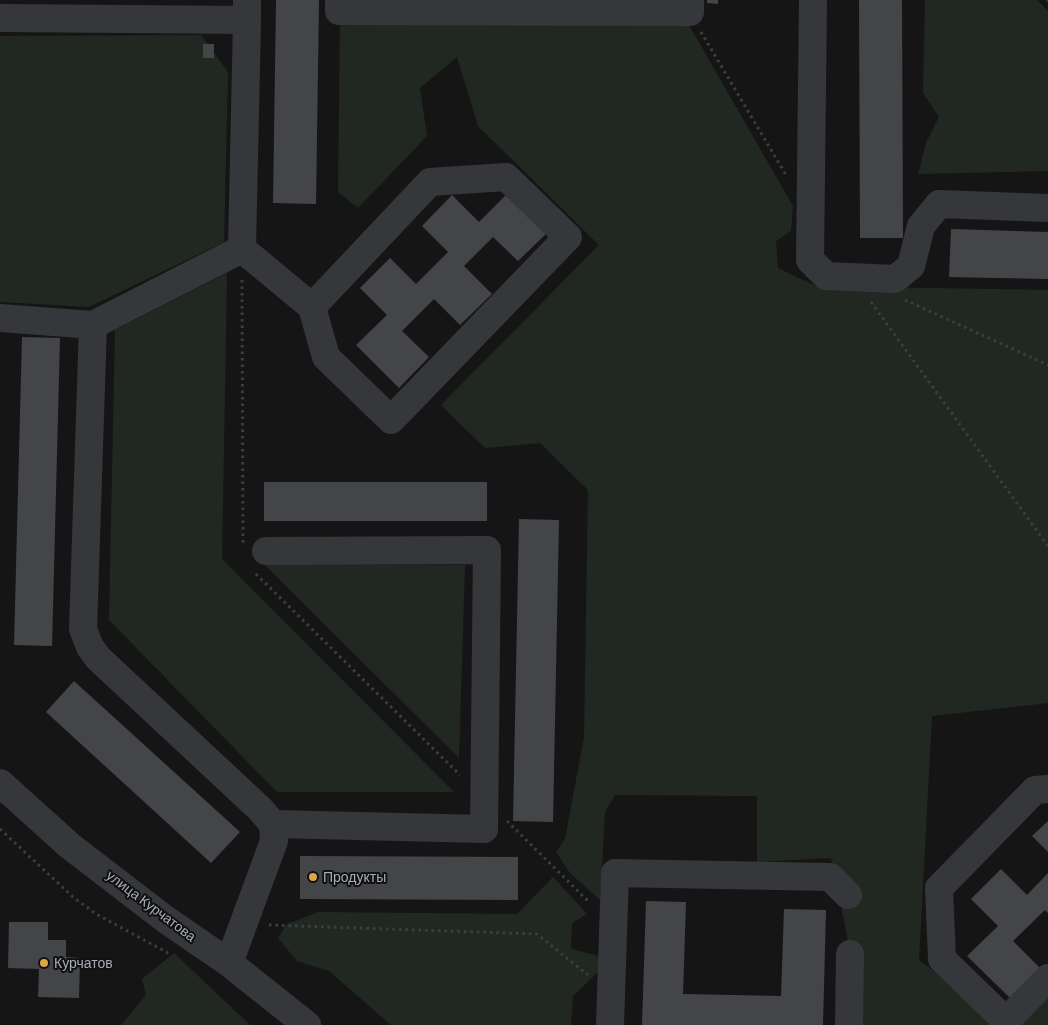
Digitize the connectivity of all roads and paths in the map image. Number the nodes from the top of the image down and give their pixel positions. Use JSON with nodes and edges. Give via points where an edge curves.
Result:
{"nodes":[{"id":1,"x":339,"y":0,"type":"edge"},
{"id":2,"x":813,"y":0,"type":"edge"},
{"id":3,"x":690,"y":6,"type":"edge"},
{"id":4,"x":247,"y":10,"type":"edge"},
{"id":5,"x":0,"y":18,"type":"edge"},
{"id":6,"x":790,"y":182,"type":"dead end"},
{"id":7,"x":1048,"y":208,"type":"edge"},
{"id":8,"x":242,"y":249,"type":"junction"},
{"id":9,"x":853,"y":277,"type":"junction"},
{"id":10,"x":898,"y":297,"type":"dead end"},
{"id":11,"x":312,"y":307,"type":"junction"},
{"id":12,"x":0,"y":318,"type":"edge"},
{"id":13,"x":93,"y":325,"type":"junction"},
{"id":14,"x":1048,"y":365,"type":"edge"},
{"id":15,"x":1048,"y":546,"type":"edge"},
{"id":16,"x":253,"y":557,"type":"junction"},
{"id":17,"x":0,"y":783,"type":"edge"},
{"id":18,"x":1048,"y":789,"type":"edge"},
{"id":19,"x":484,"y":798,"type":"junction"},
{"id":20,"x":273,"y":824,"type":"junction"},
{"id":21,"x":0,"y":829,"type":"edge"},
{"id":22,"x":848,"y":895,"type":"dead end"},
{"id":23,"x":244,"y":924,"type":"junction"},
{"id":24,"x":613,"y":926,"type":"junction"},
{"id":25,"x":850,"y":954,"type":"dead end"},
{"id":26,"x":173,"y":956,"type":"dead end"},
{"id":27,"x":229,"y":963,"type":"junction"},
{"id":28,"x":1048,"y":978,"type":"edge"},
{"id":29,"x":611,"y":993,"type":"junction"},
{"id":30,"x":307,"y":1025,"type":"edge"},
{"id":31,"x":610,"y":1025,"type":"edge"},
{"id":32,"x":849,"y":1025,"type":"edge"}],
"edges":[{"from":1,"to":3,"type":"street","via":[[338,11]]},
{"from":2,"to":9,"type":"street","via":[[810,260],[826,276]]},
{"from":3,"to":6,"type":"path"},
{"from":4,"to":5,"type":"street"},
{"from":4,"to":8,"type":"street"},
{"from":7,"to":9,"type":"street","via":[[939,204],[921,226],[912,266],[895,279]]},
{"from":8,"to":11,"type":"street"},
{"from":8,"to":13,"type":"street"},
{"from":8,"to":16,"type":"path"},
{"from":9,"to":15,"type":"path"},
{"from":10,"to":14,"type":"path"},
{"from":11,"to":11,"type":"street","via":[[326,357],[391,420],[568,237],[506,177],[430,182]]},
{"from":12,"to":13,"type":"street"},
{"from":13,"to":20,"type":"street","via":[[84,629],[90,647]]},
{"from":16,"to":19,"type":"path"},
{"from":16,"to":19,"type":"street","via":[[487,550]]},
{"from":17,"to":27,"type":"street","name":"улица Курчатова","via":[[70,846]]},
{"from":18,"to":28,"type":"street","via":[[1035,790],[939,888],[942,959],[1006,1021]]},
{"from":19,"to":20,"type":"street","via":[[484,829]]},
{"from":19,"to":24,"type":"path"},
{"from":20,"to":23,"type":"street","via":[[274,841]]},
{"from":21,"to":26,"type":"path","via":[[96,914]]},
{"from":22,"to":24,"type":"street","via":[[830,877],[615,873]]},
{"from":23,"to":27,"type":"street"},
{"from":23,"to":29,"type":"path","via":[[537,934]]},
{"from":24,"to":29,"type":"street"},
{"from":25,"to":32,"type":"street"},
{"from":27,"to":30,"type":"street","name":"улица Курчатова"},
{"from":29,"to":31,"type":"street"}]}
